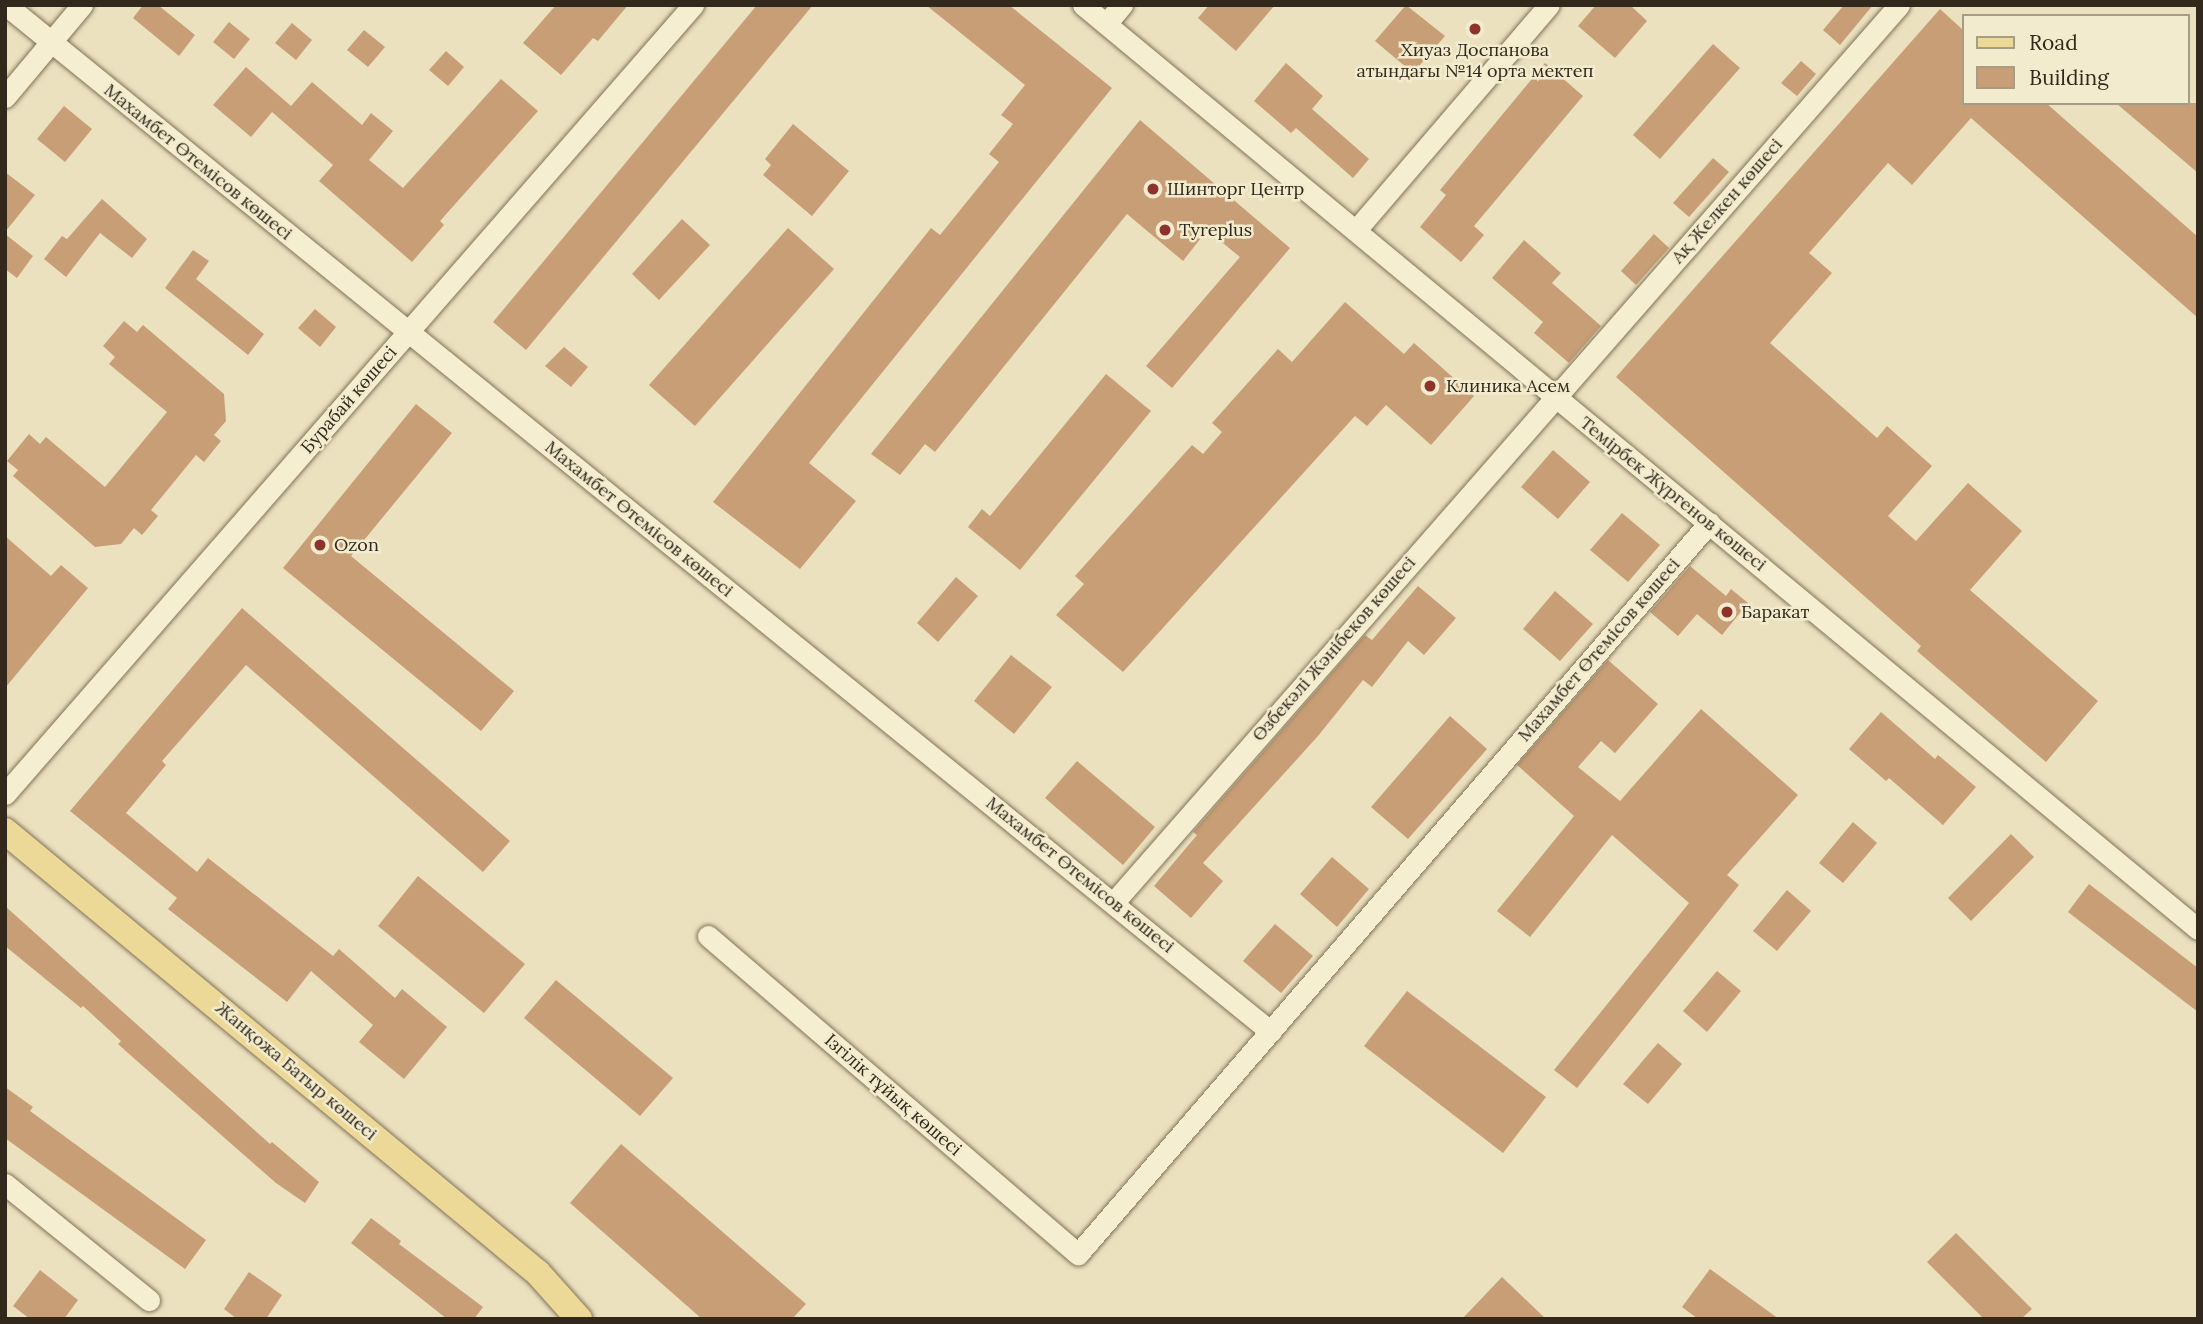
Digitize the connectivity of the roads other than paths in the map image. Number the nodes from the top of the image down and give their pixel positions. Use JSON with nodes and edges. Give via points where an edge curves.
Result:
{"nodes":[{"id":1,"x":6,"y":5,"type":"edge"},
{"id":2,"x":82,"y":5,"type":"edge"},
{"id":3,"x":693,"y":5,"type":"edge"},
{"id":4,"x":1083,"y":5,"type":"edge"},
{"id":5,"x":1122,"y":5,"type":"edge"},
{"id":6,"x":1549,"y":5,"type":"edge"},
{"id":7,"x":1899,"y":5,"type":"edge"},
{"id":8,"x":1106,"y":23,"type":"junction"},
{"id":9,"x":51,"y":42,"type":"junction"},
{"id":10,"x":5,"y":97,"type":"edge"},
{"id":11,"x":1356,"y":230,"type":"junction"},
{"id":12,"x":408,"y":332,"type":"junction"},
{"id":13,"x":1554,"y":397,"type":"junction"},
{"id":14,"x":1709,"y":523,"type":"junction"},
{"id":15,"x":5,"y":794,"type":"edge"},
{"id":16,"x":5,"y":831,"type":"edge"},
{"id":17,"x":1114,"y":902,"type":"junction"},
{"id":18,"x":2198,"y":929,"type":"edge"},
{"id":19,"x":709,"y":936,"type":"dead end"},
{"id":20,"x":1271,"y":1032,"type":"junction"},
{"id":21,"x":5,"y":1184,"type":"edge"},
{"id":22,"x":1078,"y":1254,"type":"joint"},
{"id":23,"x":149,"y":1300,"type":"dead end"},
{"id":24,"x":579,"y":1319,"type":"edge"}],
"edges":[{"from":1,"to":9,"type":"street","name":"Махамбет Өтемісов көшесі"},
{"from":2,"to":9,"type":"street"},
{"from":3,"to":12,"type":"street","name":"Бурабай көшесі"},
{"from":4,"to":8,"type":"street","name":"Темірбек Жүргенов көшесі"},
{"from":5,"to":8,"type":"street"},
{"from":6,"to":11,"type":"street"},
{"from":7,"to":13,"type":"street","name":"Ақ Желкен көшесі"},
{"from":8,"to":11,"type":"street","name":"Темірбек Жүргенов көшесі"},
{"from":9,"to":10,"type":"street"},
{"from":9,"to":12,"type":"street","name":"Махамбет Өтемісов көшесі"},
{"from":11,"to":13,"type":"street","name":"Темірбек Жүргенов көшесі"},
{"from":12,"to":15,"type":"street","name":"Бурабай көшесі"},
{"from":12,"to":17,"type":"street","name":"Махамбет Өтемісов көшесі"},
{"from":13,"to":14,"type":"street","name":"Темірбек Жүргенов көшесі"},
{"from":13,"to":17,"type":"street","name":"Өзбекәлі Жәнібеков көшесі"},
{"from":14,"to":18,"type":"street","name":"Темірбек Жүргенов көшесі"},
{"from":14,"to":20,"type":"street","name":"Махамбет Өтемісов көшесі"},
{"from":16,"to":24,"type":"main road","name":"Жанқожа Батыр көшесі","via":[[538,1273]]},
{"from":17,"to":20,"type":"street","name":"Махамбет Өтемісов көшесі"},
{"from":19,"to":22,"type":"street","name":"Ізгілік тұйық көшесі"},
{"from":20,"to":22,"type":"street","name":"Махамбет Өтемісов көшесі"},
{"from":21,"to":23,"type":"street"}]}
